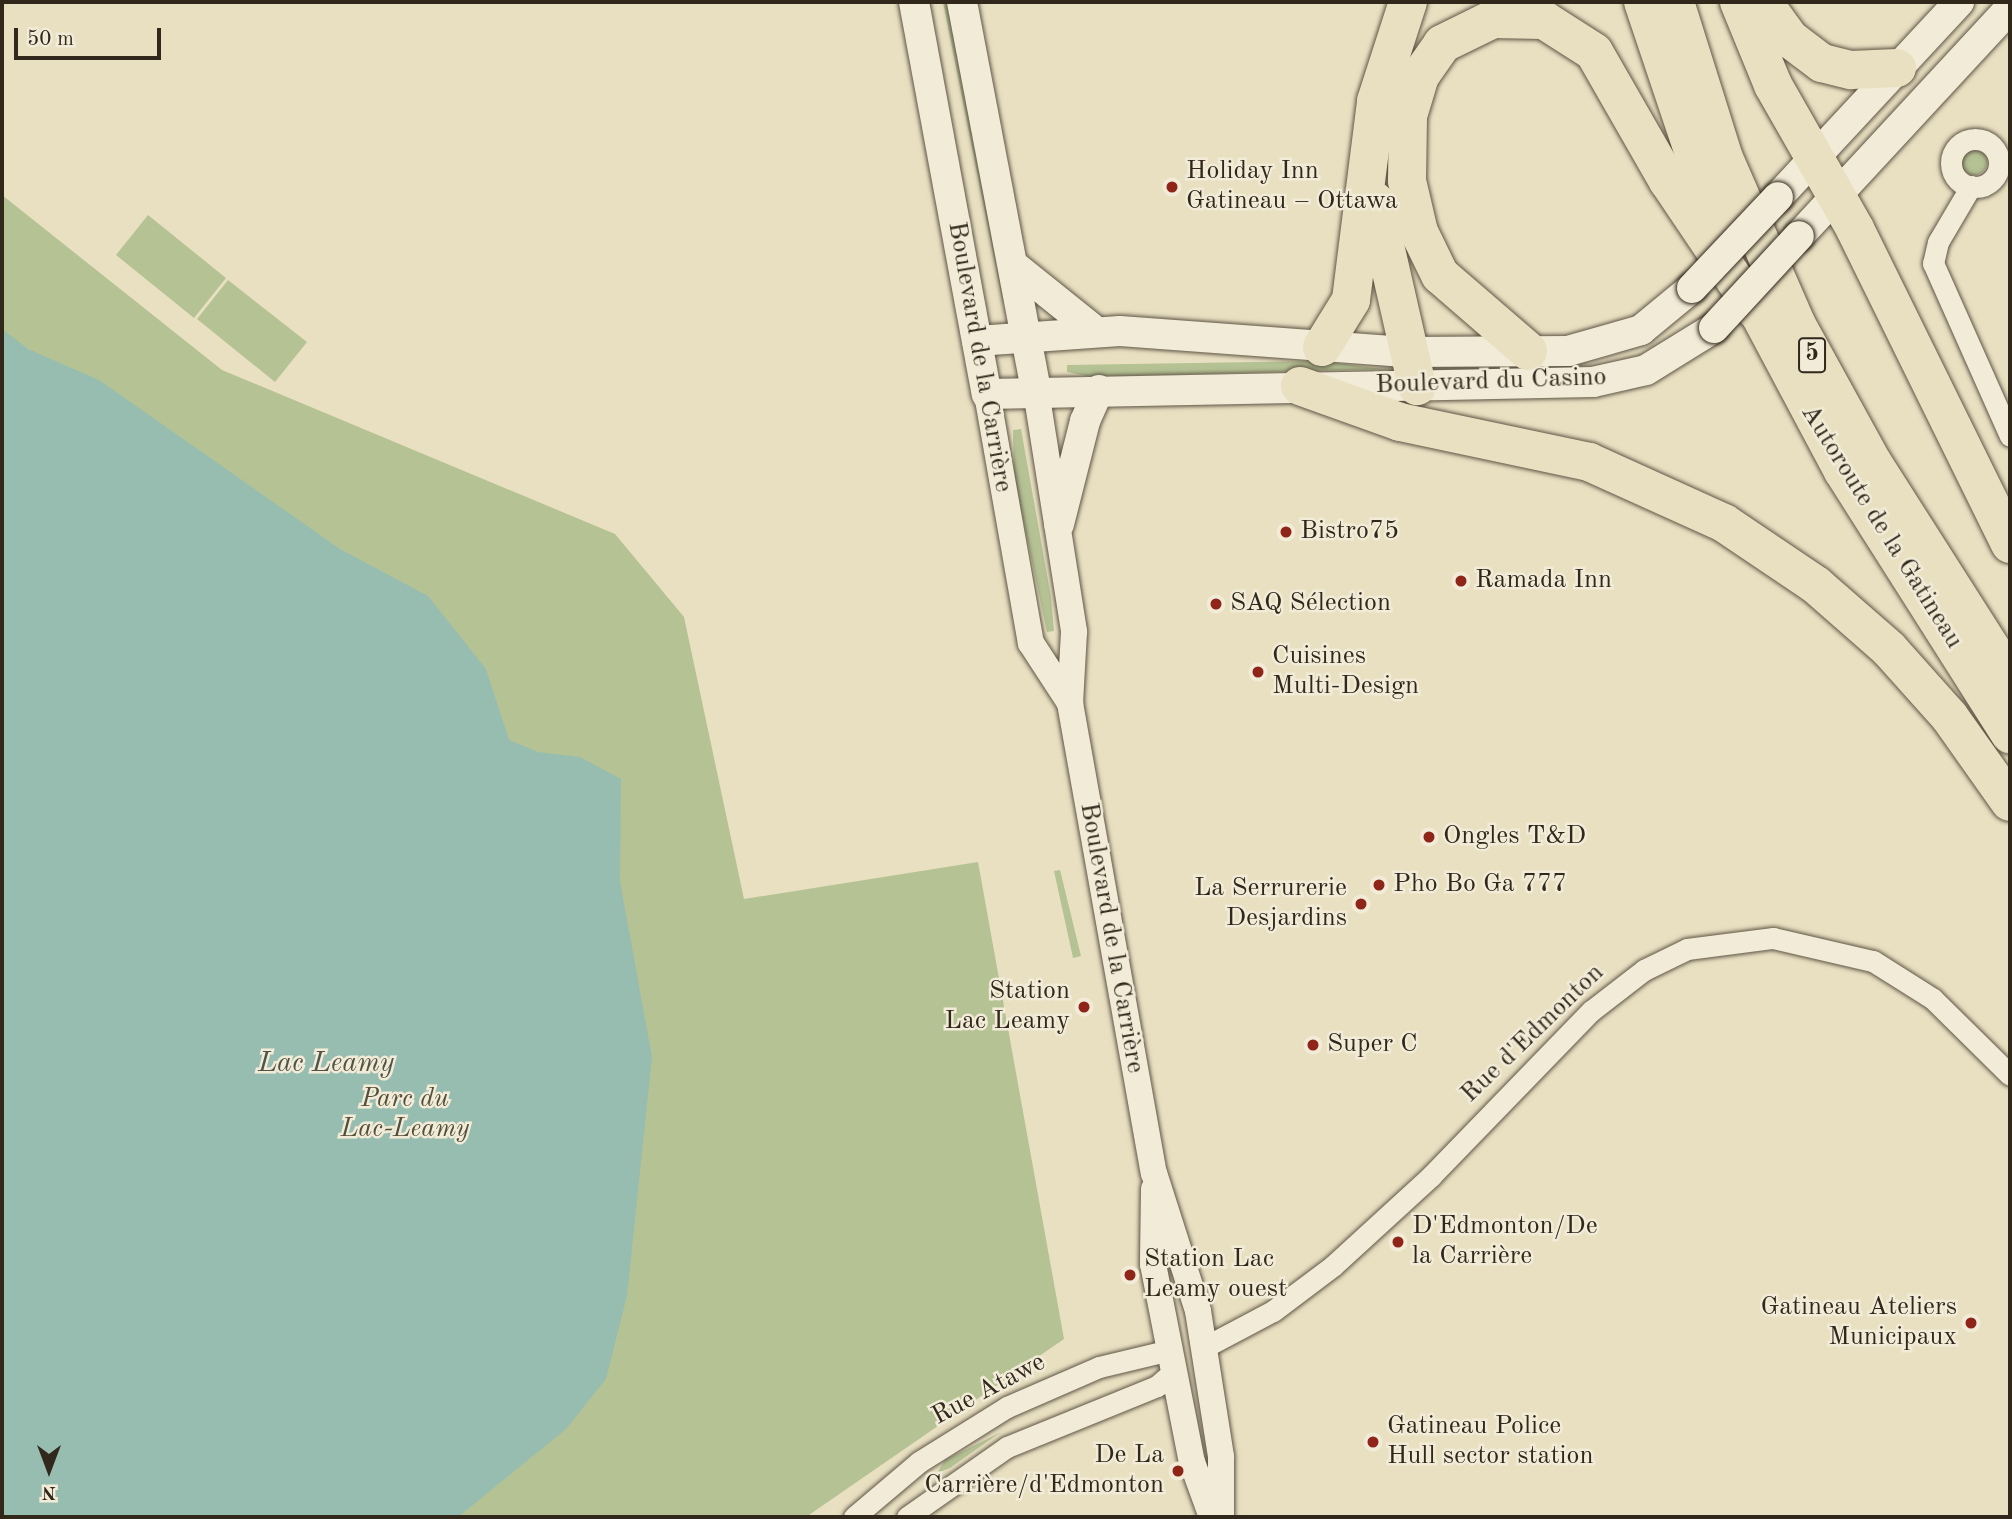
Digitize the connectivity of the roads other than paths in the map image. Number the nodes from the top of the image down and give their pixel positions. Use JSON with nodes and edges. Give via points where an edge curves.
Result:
{"nodes":[{"id":1,"x":914,"y":2,"type":"edge"},
{"id":2,"x":962,"y":2,"type":"edge"},
{"id":3,"x":1408,"y":2,"type":"edge"},
{"id":4,"x":1643,"y":2,"type":"edge"},
{"id":5,"x":1675,"y":2,"type":"edge"},
{"id":6,"x":1739,"y":2,"type":"edge"},
{"id":7,"x":1763,"y":2,"type":"edge"},
{"id":8,"x":1958,"y":2,"type":"edge"},
{"id":9,"x":2010,"y":8,"type":"edge"},
{"id":10,"x":1977,"y":40,"type":"junction"},
{"id":11,"x":2010,"y":40,"type":"edge"},
{"id":12,"x":1897,"y":68,"type":"junction"},
{"id":13,"x":1815,"y":156,"type":"junction"},
{"id":14,"x":1369,"y":167,"type":"junction"},
{"id":15,"x":1971,"y":186,"type":"dead end"},
{"id":16,"x":1837,"y":196,"type":"junction"},
{"id":17,"x":1013,"y":265,"type":"junction"},
{"id":18,"x":1755,"y":310,"type":"junction"},
{"id":19,"x":1095,"y":331,"type":"junction"},
{"id":20,"x":1026,"y":336,"type":"junction"},
{"id":21,"x":977,"y":341,"type":"junction"},
{"id":22,"x":1322,"y":346,"type":"junction"},
{"id":23,"x":1528,"y":351,"type":"junction"},
{"id":24,"x":1413,"y":369,"type":"junction"},
{"id":25,"x":1300,"y":386,"type":"junction"},
{"id":26,"x":1099,"y":390,"type":"junction"},
{"id":27,"x":1036,"y":391,"type":"junction"},
{"id":28,"x":987,"y":394,"type":"junction"},
{"id":29,"x":2010,"y":436,"type":"edge"},
{"id":30,"x":1059,"y":524,"type":"junction"},
{"id":31,"x":2010,"y":544,"type":"edge"},
{"id":32,"x":2010,"y":678,"type":"edge"},
{"id":33,"x":1070,"y":703,"type":"junction"},
{"id":34,"x":2010,"y":734,"type":"edge"},
{"id":35,"x":2010,"y":802,"type":"edge"},
{"id":36,"x":2010,"y":1075,"type":"edge"},
{"id":37,"x":1154,"y":1173,"type":"junction"},
{"id":38,"x":1203,"y":1348,"type":"junction"},
{"id":39,"x":1172,"y":1361,"type":"junction"},
{"id":40,"x":854,"y":1517,"type":"edge"},
{"id":41,"x":907,"y":1517,"type":"edge"},
{"id":42,"x":1212,"y":1517,"type":"edge"},
{"id":43,"x":1221,"y":1517,"type":"edge"}],
"edges":[{"from":1,"to":21,"type":"main road","name":"Boulevard de la Carrière"},
{"from":2,"to":17,"type":"main road","name":"Boulevard de la Carrière"},
{"from":3,"to":14,"type":"highway","via":[[1379,84]]},
{"from":4,"to":18,"type":"highway","name":"Autoroute de la Gatineau","number":"5","via":[[1684,139]]},
{"from":5,"to":32,"type":"highway","name":"Autoroute de la Gatineau","number":"5","via":[[1729,170],[1797,325],[1873,463]]},
{"from":6,"to":13,"type":"highway","via":[[1773,85]]},
{"from":7,"to":12,"type":"highway","via":[[1790,39],[1822,63],[1851,70]]},
{"from":8,"to":12,"type":"main road","name":"Boulevard du Casino"},
{"from":9,"to":10,"type":"main road","name":"Boulevard du Casino"},
{"from":10,"to":11,"type":"main road"},
{"from":10,"to":16,"type":"main road","name":"Boulevard du Casino"},
{"from":12,"to":13,"type":"main road","name":"Boulevard du Casino"},
{"from":13,"to":16,"type":"highway"},
{"from":13,"to":23,"type":"main road","name":"Boulevard du Casino","bridge":true,"via":[[1692,289],[1656,320],[1616,342]]},
{"from":14,"to":22,"type":"highway","via":[[1351,300]]},
{"from":14,"to":24,"type":"highway"},
{"from":15,"to":29,"type":"street","via":[[1938,242],[1934,263]]},
{"from":16,"to":24,"type":"main road","name":"Boulevard du Casino","bridge":true,"via":[[1714,328],[1659,364],[1607,381]]},
{"from":16,"to":31,"type":"highway"},
{"from":17,"to":19,"type":"main road"},
{"from":17,"to":20,"type":"main road","name":"Boulevard de la Carrière"},
{"from":18,"to":23,"type":"highway","via":[[1668,181],[1594,51],[1544,20],[1493,19],[1448,40],[1420,76],[1408,116],[1407,181],[1419,232],[1440,275]]},
{"from":18,"to":34,"type":"highway","name":"Autoroute de la Gatineau","number":"5","via":[[1843,471]]},
{"from":19,"to":20,"type":"main road","name":"Boulevard du Casino"},
{"from":19,"to":22,"type":"main road","name":"Boulevard du Casino"},
{"from":20,"to":21,"type":"main road","name":"Boulevard du Casino"},
{"from":20,"to":27,"type":"main road","name":"Boulevard de la Carrière"},
{"from":21,"to":28,"type":"main road","name":"Boulevard de la Carrière"},
{"from":22,"to":24,"type":"main road","name":"Boulevard du Casino"},
{"from":23,"to":24,"type":"main road","name":"Boulevard du Casino"},
{"from":24,"to":25,"type":"main road","name":"Boulevard du Casino"},
{"from":25,"to":26,"type":"main road","name":"Boulevard du Casino"},
{"from":25,"to":35,"type":"highway","via":[[1400,422],[1589,462],[1724,523],[1808,579],[1873,634],[1942,707]]},
{"from":26,"to":27,"type":"main road","name":"Boulevard du Casino"},
{"from":26,"to":30,"type":"main road","via":[[1085,421]]},
{"from":27,"to":28,"type":"main road","name":"Boulevard du Casino"},
{"from":27,"to":30,"type":"street","name":"Boulevard de la Carrière"},
{"from":28,"to":33,"type":"street","name":"Boulevard de la Carrière","via":[[1031,643]]},
{"from":30,"to":33,"type":"street","name":"Boulevard de la Carrière","via":[[1074,632]]},
{"from":33,"to":37,"type":"street","name":"Boulevard de la Carrière"},
{"from":36,"to":38,"type":"street","name":"Rue d'Edmonton","via":[[1933,999],[1873,961],[1773,938],[1687,949],[1644,970],[1591,1010],[1431,1176],[1334,1265],[1273,1311]]},
{"from":37,"to":38,"type":"street","name":"Boulevard de la Carrière","via":[[1184,1255]]},
{"from":37,"to":39,"type":"street","name":"Boulevard de la Carrière","via":[[1153,1264]]},
{"from":38,"to":39,"type":"street"},
{"from":38,"to":43,"type":"street","name":"Boulevard de la Carrière","via":[[1221,1457]]},
{"from":39,"to":40,"type":"street","name":"Rue Atawe","via":[[1099,1367],[1007,1407],[919,1462]]},
{"from":39,"to":41,"type":"street","via":[[1157,1386],[1007,1447]]},
{"from":39,"to":42,"type":"street","name":"Boulevard de la Carrière","via":[[1192,1462]]}]}
